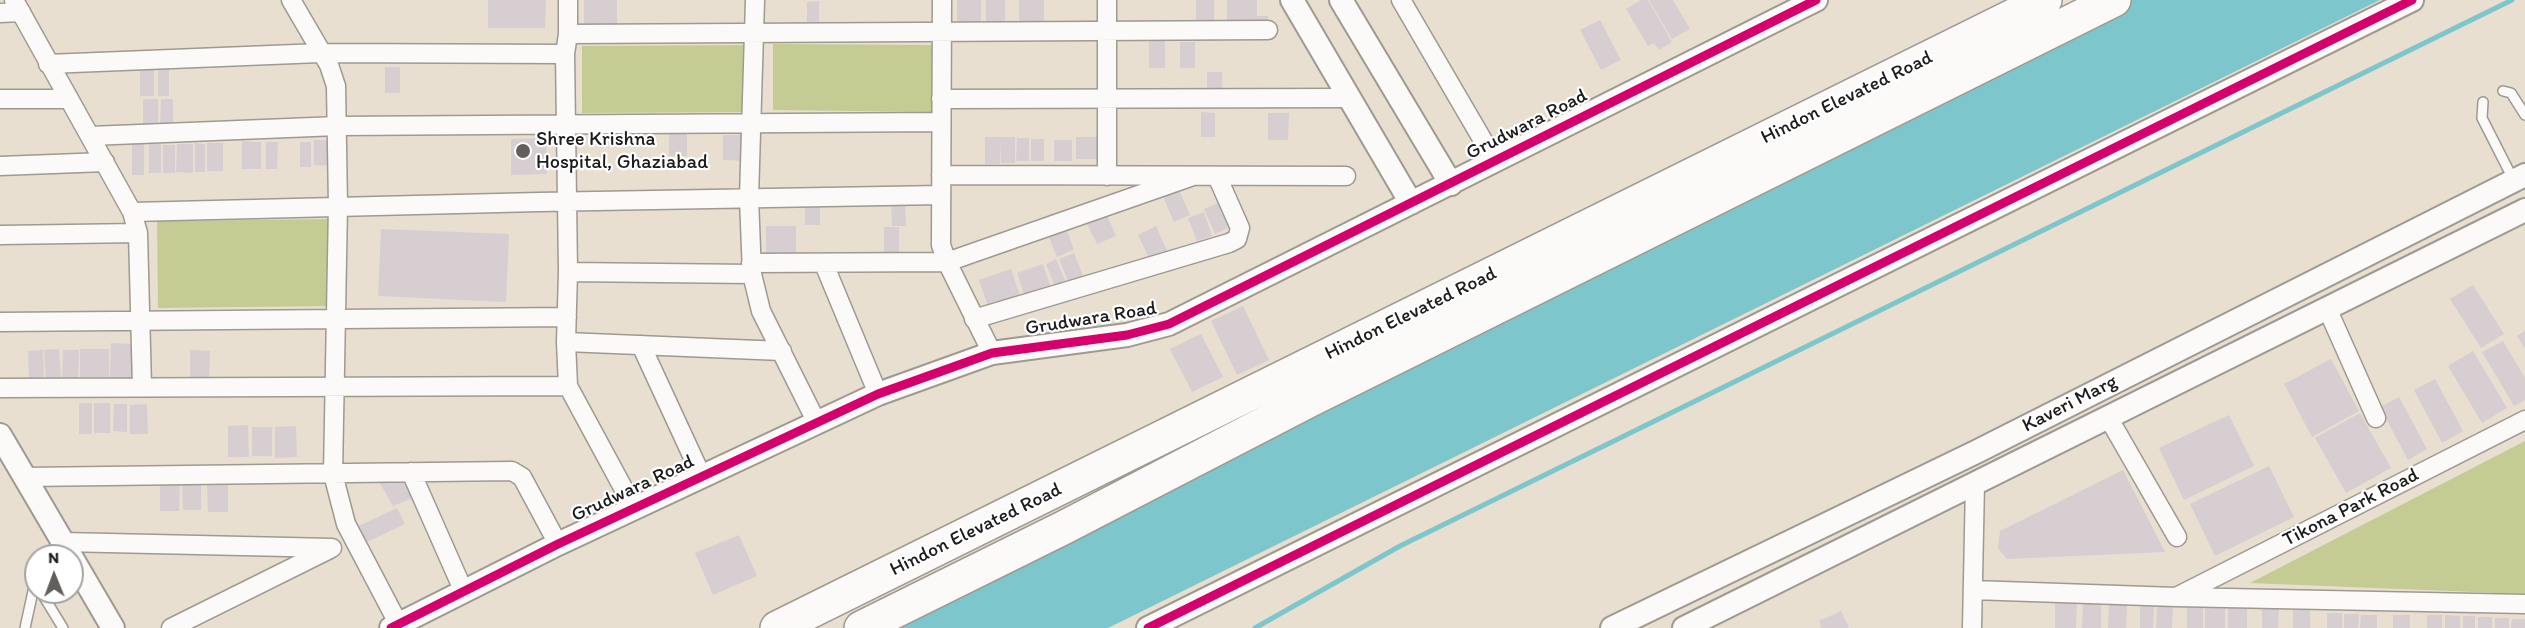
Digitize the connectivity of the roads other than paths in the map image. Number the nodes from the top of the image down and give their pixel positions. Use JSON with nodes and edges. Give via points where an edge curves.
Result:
{"nodes":[{"id":1,"x":291,"y":0,"type":"edge"},
{"id":2,"x":568,"y":0,"type":"edge"},
{"id":3,"x":756,"y":0,"type":"edge"},
{"id":4,"x":942,"y":0,"type":"edge"},
{"id":5,"x":1107,"y":0,"type":"edge"},
{"id":6,"x":1292,"y":0,"type":"edge"},
{"id":7,"x":1341,"y":0,"type":"edge"},
{"id":8,"x":1401,"y":0,"type":"edge"},
{"id":9,"x":1816,"y":0,"type":"edge"},
{"id":10,"x":2045,"y":0,"type":"edge"},
{"id":11,"x":2114,"y":0,"type":"edge"},
{"id":12,"x":2412,"y":0,"type":"edge"},
{"id":13,"x":17,"y":6,"type":"edge"},
{"id":14,"x":0,"y":13,"type":"edge"},
{"id":15,"x":1268,"y":30,"type":"dead end"},
{"id":16,"x":1107,"y":31,"type":"junction"},
{"id":17,"x":568,"y":33,"type":"junction"},
{"id":18,"x":942,"y":33,"type":"junction"},
{"id":19,"x":755,"y":34,"type":"junction"},
{"id":20,"x":320,"y":53,"type":"junction"},
{"id":21,"x":565,"y":54,"type":"junction"},
{"id":22,"x":48,"y":64,"type":"junction"},
{"id":23,"x":2503,"y":91,"type":"dead end"},
{"id":24,"x":1349,"y":98,"type":"junction"},
{"id":25,"x":0,"y":99,"type":"edge"},
{"id":26,"x":68,"y":99,"type":"junction"},
{"id":27,"x":941,"y":99,"type":"junction"},
{"id":28,"x":1107,"y":99,"type":"junction"},
{"id":29,"x":2483,"y":102,"type":"dead end"},
{"id":30,"x":2525,"y":115,"type":"edge"},
{"id":31,"x":941,"y":122,"type":"junction"},
{"id":32,"x":751,"y":123,"type":"junction"},
{"id":33,"x":338,"y":126,"type":"junction"},
{"id":34,"x":566,"y":126,"type":"junction"},
{"id":35,"x":90,"y":136,"type":"junction"},
{"id":36,"x":1495,"y":161,"type":"junction"},
{"id":37,"x":105,"y":162,"type":"junction"},
{"id":38,"x":0,"y":166,"type":"edge"},
{"id":39,"x":941,"y":175,"type":"junction"},
{"id":40,"x":1107,"y":176,"type":"junction"},
{"id":41,"x":1193,"y":176,"type":"junction"},
{"id":42,"x":1217,"y":176,"type":"junction"},
{"id":43,"x":1346,"y":177,"type":"dead end"},
{"id":44,"x":2519,"y":178,"type":"edge"},
{"id":45,"x":1451,"y":184,"type":"junction"},
{"id":46,"x":941,"y":195,"type":"junction"},
{"id":47,"x":749,"y":198,"type":"junction"},
{"id":48,"x":568,"y":201,"type":"junction"},
{"id":49,"x":1411,"y":203,"type":"junction"},
{"id":50,"x":338,"y":206,"type":"junction"},
{"id":51,"x":2525,"y":210,"type":"edge"},
{"id":52,"x":132,"y":212,"type":"junction"},
{"id":53,"x":138,"y":233,"type":"junction"},
{"id":54,"x":0,"y":235,"type":"edge"},
{"id":55,"x":947,"y":262,"type":"junction"},
{"id":56,"x":824,"y":264,"type":"junction"},
{"id":57,"x":752,"y":268,"type":"junction"},
{"id":58,"x":568,"y":272,"type":"junction"},
{"id":59,"x":2327,"y":308,"type":"junction"},
{"id":60,"x":567,"y":317,"type":"junction"},
{"id":61,"x":335,"y":319,"type":"junction"},
{"id":62,"x":974,"y":319,"type":"junction"},
{"id":63,"x":142,"y":321,"type":"junction"},
{"id":64,"x":0,"y":322,"type":"edge"},
{"id":65,"x":566,"y":342,"type":"junction"},
{"id":66,"x":641,"y":345,"type":"junction"},
{"id":67,"x":782,"y":351,"type":"junction"},
{"id":68,"x":992,"y":353,"type":"junction"},
{"id":69,"x":568,"y":386,"type":"junction"},
{"id":70,"x":142,"y":387,"type":"junction"},
{"id":71,"x":334,"y":387,"type":"junction"},
{"id":72,"x":0,"y":388,"type":"edge"},
{"id":73,"x":878,"y":394,"type":"junction"},
{"id":74,"x":2108,"y":417,"type":"junction"},
{"id":75,"x":2376,"y":417,"type":"dead end"},
{"id":76,"x":2525,"y":420,"type":"edge"},
{"id":77,"x":817,"y":423,"type":"junction"},
{"id":78,"x":1,"y":439,"type":"edge"},
{"id":79,"x":411,"y":472,"type":"junction"},
{"id":80,"x":333,"y":474,"type":"junction"},
{"id":81,"x":25,"y":477,"type":"junction"},
{"id":82,"x":702,"y":477,"type":"junction"},
{"id":83,"x":1975,"y":483,"type":"junction"},
{"id":84,"x":634,"y":508,"type":"junction"},
{"id":85,"x":2177,"y":537,"type":"dead end"},
{"id":86,"x":353,"y":538,"type":"junction"},
{"id":87,"x":63,"y":544,"type":"edge"},
{"id":88,"x":558,"y":544,"type":"junction"},
{"id":89,"x":332,"y":548,"type":"junction"},
{"id":90,"x":84,"y":552,"type":"edge"},
{"id":91,"x":84,"y":579,"type":"edge"},
{"id":92,"x":1973,"y":590,"type":"junction"},
{"id":93,"x":464,"y":592,"type":"junction"},
{"id":94,"x":2176,"y":597,"type":"junction"},
{"id":95,"x":31,"y":604,"type":"edge"},
{"id":96,"x":48,"y":604,"type":"edge"},
{"id":97,"x":2525,"y":604,"type":"edge"},
{"id":98,"x":395,"y":626,"type":"edge"},
{"id":99,"x":25,"y":628,"type":"edge"},
{"id":100,"x":63,"y":628,"type":"edge"},
{"id":101,"x":113,"y":628,"type":"edge"},
{"id":102,"x":171,"y":628,"type":"edge"},
{"id":103,"x":777,"y":628,"type":"edge"},
{"id":104,"x":861,"y":628,"type":"edge"},
{"id":105,"x":1148,"y":628,"type":"edge"},
{"id":106,"x":1612,"y":628,"type":"edge"},
{"id":107,"x":1684,"y":628,"type":"edge"},
{"id":108,"x":1972,"y":628,"type":"edge"}],
"edges":[{"from":1,"to":20,"type":"street"},
{"from":2,"to":17,"type":"street"},
{"from":3,"to":19,"type":"street"},
{"from":4,"to":18,"type":"street"},
{"from":5,"to":16,"type":"street"},
{"from":6,"to":24,"type":"street"},
{"from":7,"to":45,"type":"street"},
{"from":8,"to":36,"type":"street"},
{"from":9,"to":36,"type":"street","name":"Grudwara Road"},
{"from":10,"to":103,"type":"highway","name":"Hindon Elevated Road"},
{"from":11,"to":104,"type":"highway","name":"Hindon Elevated Road"},
{"from":12,"to":105,"type":"street"},
{"from":13,"to":14,"type":"street"},
{"from":13,"to":22,"type":"street"},
{"from":15,"to":16,"type":"street"},
{"from":16,"to":18,"type":"street"},
{"from":16,"to":28,"type":"street"},
{"from":17,"to":19,"type":"street"},
{"from":17,"to":21,"type":"street"},
{"from":18,"to":19,"type":"street"},
{"from":18,"to":27,"type":"street"},
{"from":19,"to":32,"type":"street"},
{"from":20,"to":21,"type":"street"},
{"from":20,"to":22,"type":"street"},
{"from":20,"to":33,"type":"street","via":[[336,86]]},
{"from":21,"to":34,"type":"street"},
{"from":22,"to":26,"type":"street"},
{"from":23,"to":30,"type":"lane","via":[[2511,93]]},
{"from":24,"to":28,"type":"street"},
{"from":24,"to":49,"type":"street"},
{"from":25,"to":26,"type":"street"},
{"from":26,"to":35,"type":"street"},
{"from":27,"to":28,"type":"street"},
{"from":27,"to":31,"type":"street"},
{"from":28,"to":40,"type":"street"},
{"from":29,"to":44,"type":"lane","via":[[2482,118]]},
{"from":31,"to":32,"type":"street"},
{"from":31,"to":39,"type":"street"},
{"from":32,"to":34,"type":"street"},
{"from":32,"to":47,"type":"street"},
{"from":33,"to":34,"type":"street"},
{"from":33,"to":35,"type":"street"},
{"from":33,"to":50,"type":"street"},
{"from":34,"to":48,"type":"street"},
{"from":35,"to":37,"type":"street"},
{"from":36,"to":45,"type":"street","name":"Grudwara Road"},
{"from":37,"to":38,"type":"street"},
{"from":37,"to":52,"type":"street"},
{"from":39,"to":40,"type":"street"},
{"from":39,"to":46,"type":"street"},
{"from":40,"to":41,"type":"street"},
{"from":41,"to":42,"type":"street"},
{"from":41,"to":55,"type":"street"},
{"from":42,"to":43,"type":"street"},
{"from":42,"to":62,"type":"street","via":[[1240,228],[1237,239]]},
{"from":44,"to":106,"type":"street","name":"Kaveri Marg","via":[[1976,452]]},
{"from":45,"to":49,"type":"street","name":"Grudwara Road"},
{"from":46,"to":47,"type":"street"},
{"from":46,"to":55,"type":"street","via":[[941,245]]},
{"from":47,"to":48,"type":"street"},
{"from":47,"to":57,"type":"street"},
{"from":48,"to":50,"type":"street"},
{"from":48,"to":58,"type":"street"},
{"from":49,"to":68,"type":"street","name":"Grudwara Road","via":[[1169,324],[1127,335]]},
{"from":50,"to":52,"type":"street"},
{"from":50,"to":61,"type":"street"},
{"from":51,"to":59,"type":"street","name":"Kaveri Marg"},
{"from":52,"to":53,"type":"street"},
{"from":53,"to":54,"type":"street"},
{"from":53,"to":63,"type":"street"},
{"from":55,"to":56,"type":"street"},
{"from":55,"to":62,"type":"street"},
{"from":56,"to":57,"type":"street"},
{"from":56,"to":73,"type":"street"},
{"from":57,"to":58,"type":"street"},
{"from":57,"to":67,"type":"street","via":[[760,311]]},
{"from":58,"to":60,"type":"street"},
{"from":59,"to":74,"type":"street","name":"Kaveri Marg"},
{"from":59,"to":75,"type":"street"},
{"from":60,"to":61,"type":"street"},
{"from":60,"to":65,"type":"street"},
{"from":61,"to":63,"type":"street"},
{"from":61,"to":71,"type":"street"},
{"from":62,"to":68,"type":"street"},
{"from":63,"to":64,"type":"street"},
{"from":63,"to":70,"type":"street"},
{"from":65,"to":66,"type":"street"},
{"from":65,"to":69,"type":"street"},
{"from":66,"to":67,"type":"street"},
{"from":66,"to":82,"type":"street"},
{"from":67,"to":77,"type":"street"},
{"from":68,"to":73,"type":"street","name":"Grudwara Road"},
{"from":69,"to":71,"type":"street"},
{"from":69,"to":84,"type":"street"},
{"from":70,"to":71,"type":"street"},
{"from":70,"to":72,"type":"street"},
{"from":71,"to":80,"type":"street"},
{"from":73,"to":77,"type":"street","name":"Grudwara Road"},
{"from":74,"to":83,"type":"street","name":"Kaveri Marg"},
{"from":74,"to":85,"type":"street"},
{"from":76,"to":94,"type":"street","name":"Tikona Park Road"},
{"from":77,"to":82,"type":"street","name":"Grudwara Road"},
{"from":78,"to":81,"type":"street"},
{"from":79,"to":80,"type":"street"},
{"from":79,"to":88,"type":"street","via":[[518,473]]},
{"from":79,"to":93,"type":"street"},
{"from":80,"to":81,"type":"street"},
{"from":80,"to":86,"type":"street"},
{"from":81,"to":87,"type":"street"},
{"from":82,"to":84,"type":"street","name":"Grudwara Road"},
{"from":83,"to":92,"type":"street"},
{"from":83,"to":107,"type":"street","name":"Kaveri Marg"},
{"from":84,"to":88,"type":"street","name":"Grudwara Road"},
{"from":86,"to":89,"type":"street"},
{"from":86,"to":98,"type":"street"},
{"from":88,"to":93,"type":"street","name":"Grudwara Road"},
{"from":89,"to":90,"type":"street"},
{"from":89,"to":102,"type":"street"},
{"from":91,"to":101,"type":"street"},
{"from":92,"to":94,"type":"street","name":"Tikona Park Road"},
{"from":92,"to":108,"type":"street"},
{"from":93,"to":98,"type":"street","name":"Grudwara Road"},
{"from":94,"to":97,"type":"street","name":"Tikona Park Road"},
{"from":95,"to":99,"type":"lane"},
{"from":96,"to":100,"type":"lane"}]}
